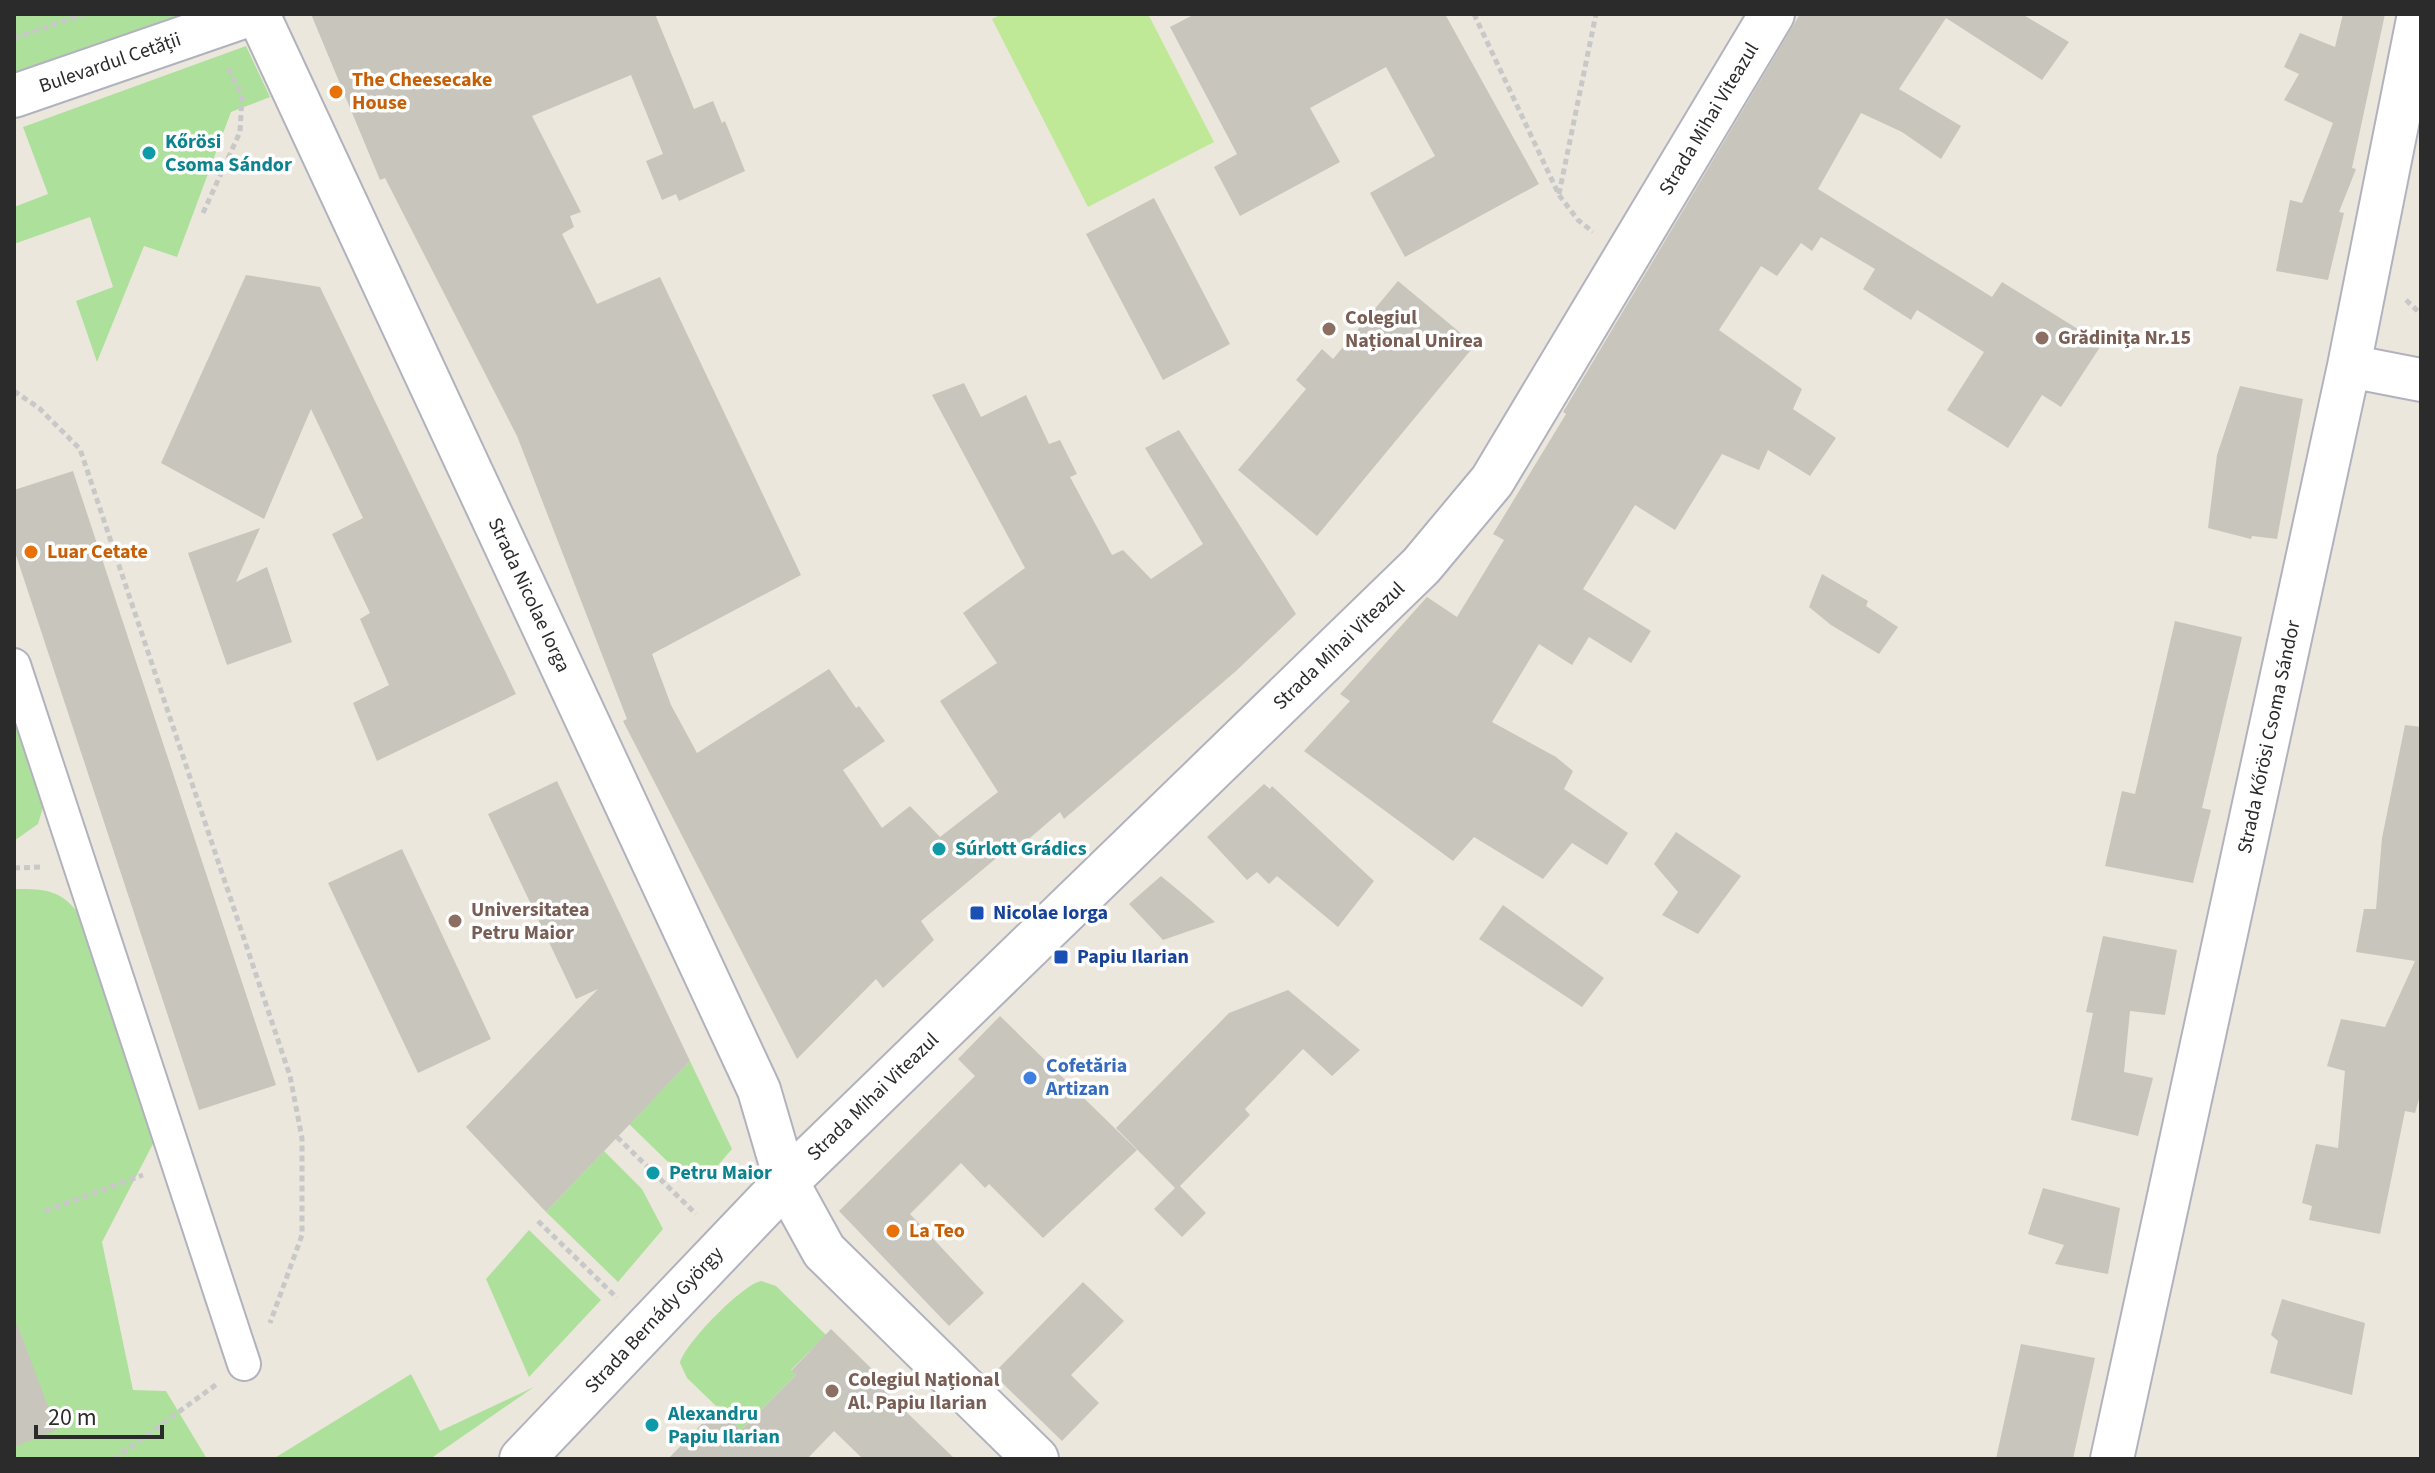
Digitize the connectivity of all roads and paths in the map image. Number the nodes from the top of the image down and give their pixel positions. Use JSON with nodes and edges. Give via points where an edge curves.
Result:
{"nodes":[{"id":1,"x":84,"y":14,"type":"edge"},
{"id":2,"x":252,"y":14,"type":"edge"},
{"id":3,"x":258,"y":14,"type":"edge"},
{"id":4,"x":1474,"y":14,"type":"edge"},
{"id":5,"x":1596,"y":14,"type":"edge"},
{"id":6,"x":2419,"y":14,"type":"edge"},
{"id":7,"x":1762,"y":20,"type":"edge"},
{"id":8,"x":14,"y":38,"type":"edge"},
{"id":9,"x":226,"y":63,"type":"dead end"},
{"id":10,"x":14,"y":96,"type":"edge"},
{"id":11,"x":1559,"y":195,"type":"junction"},
{"id":12,"x":203,"y":213,"type":"dead end"},
{"id":13,"x":1598,"y":237,"type":"dead end"},
{"id":14,"x":2349,"y":366,"type":"junction"},
{"id":15,"x":2421,"y":380,"type":"edge"},
{"id":16,"x":14,"y":391,"type":"edge"},
{"id":17,"x":14,"y":665,"type":"edge"},
{"id":18,"x":617,"y":1137,"type":"dead end"},
{"id":19,"x":178,"y":1163,"type":"junction"},
{"id":20,"x":786,"y":1182,"type":"junction"},
{"id":21,"x":45,"y":1211,"type":"dead end"},
{"id":22,"x":538,"y":1221,"type":"dead end"},
{"id":23,"x":702,"y":1221,"type":"dead end"},
{"id":24,"x":626,"y":1307,"type":"dead end"},
{"id":25,"x":244,"y":1364,"type":"junction"},
{"id":26,"x":114,"y":1459,"type":"edge"},
{"id":27,"x":522,"y":1459,"type":"edge"},
{"id":28,"x":1036,"y":1459,"type":"edge"},
{"id":29,"x":2112,"y":1459,"type":"edge"}],
"edges":[{"from":1,"to":8,"type":"path"},
{"from":2,"to":10,"type":"street","name":"Bulevardul Cetății"},
{"from":3,"to":20,"type":"street","name":"Strada Nicolae Iorga","via":[[759,1090]]},
{"from":4,"to":11,"type":"path"},
{"from":5,"to":11,"type":"path"},
{"from":6,"to":14,"type":"street","name":"Strada Kőrösi Csoma Sándor"},
{"from":7,"to":20,"type":"main road","name":"Strada Mihai Viteazul","via":[[1492,481],[1431,554]]},
{"from":9,"to":12,"type":"path","via":[[242,96],[240,132]]},
{"from":11,"to":13,"type":"path"},
{"from":14,"to":15,"type":"street"},
{"from":14,"to":29,"type":"street","name":"Strada Kőrösi Csoma Sándor"},
{"from":16,"to":25,"type":"path","via":[[80,449],[290,1076],[302,1138],[302,1235],[274,1316]]},
{"from":17,"to":19,"type":"street"},
{"from":18,"to":23,"type":"path"},
{"from":19,"to":21,"type":"path"},
{"from":19,"to":25,"type":"street"},
{"from":20,"to":27,"type":"main road","name":"Strada Bernády György"},
{"from":20,"to":28,"type":"main road","via":[[824,1251]]},
{"from":22,"to":24,"type":"path"},
{"from":25,"to":26,"type":"path"}]}
